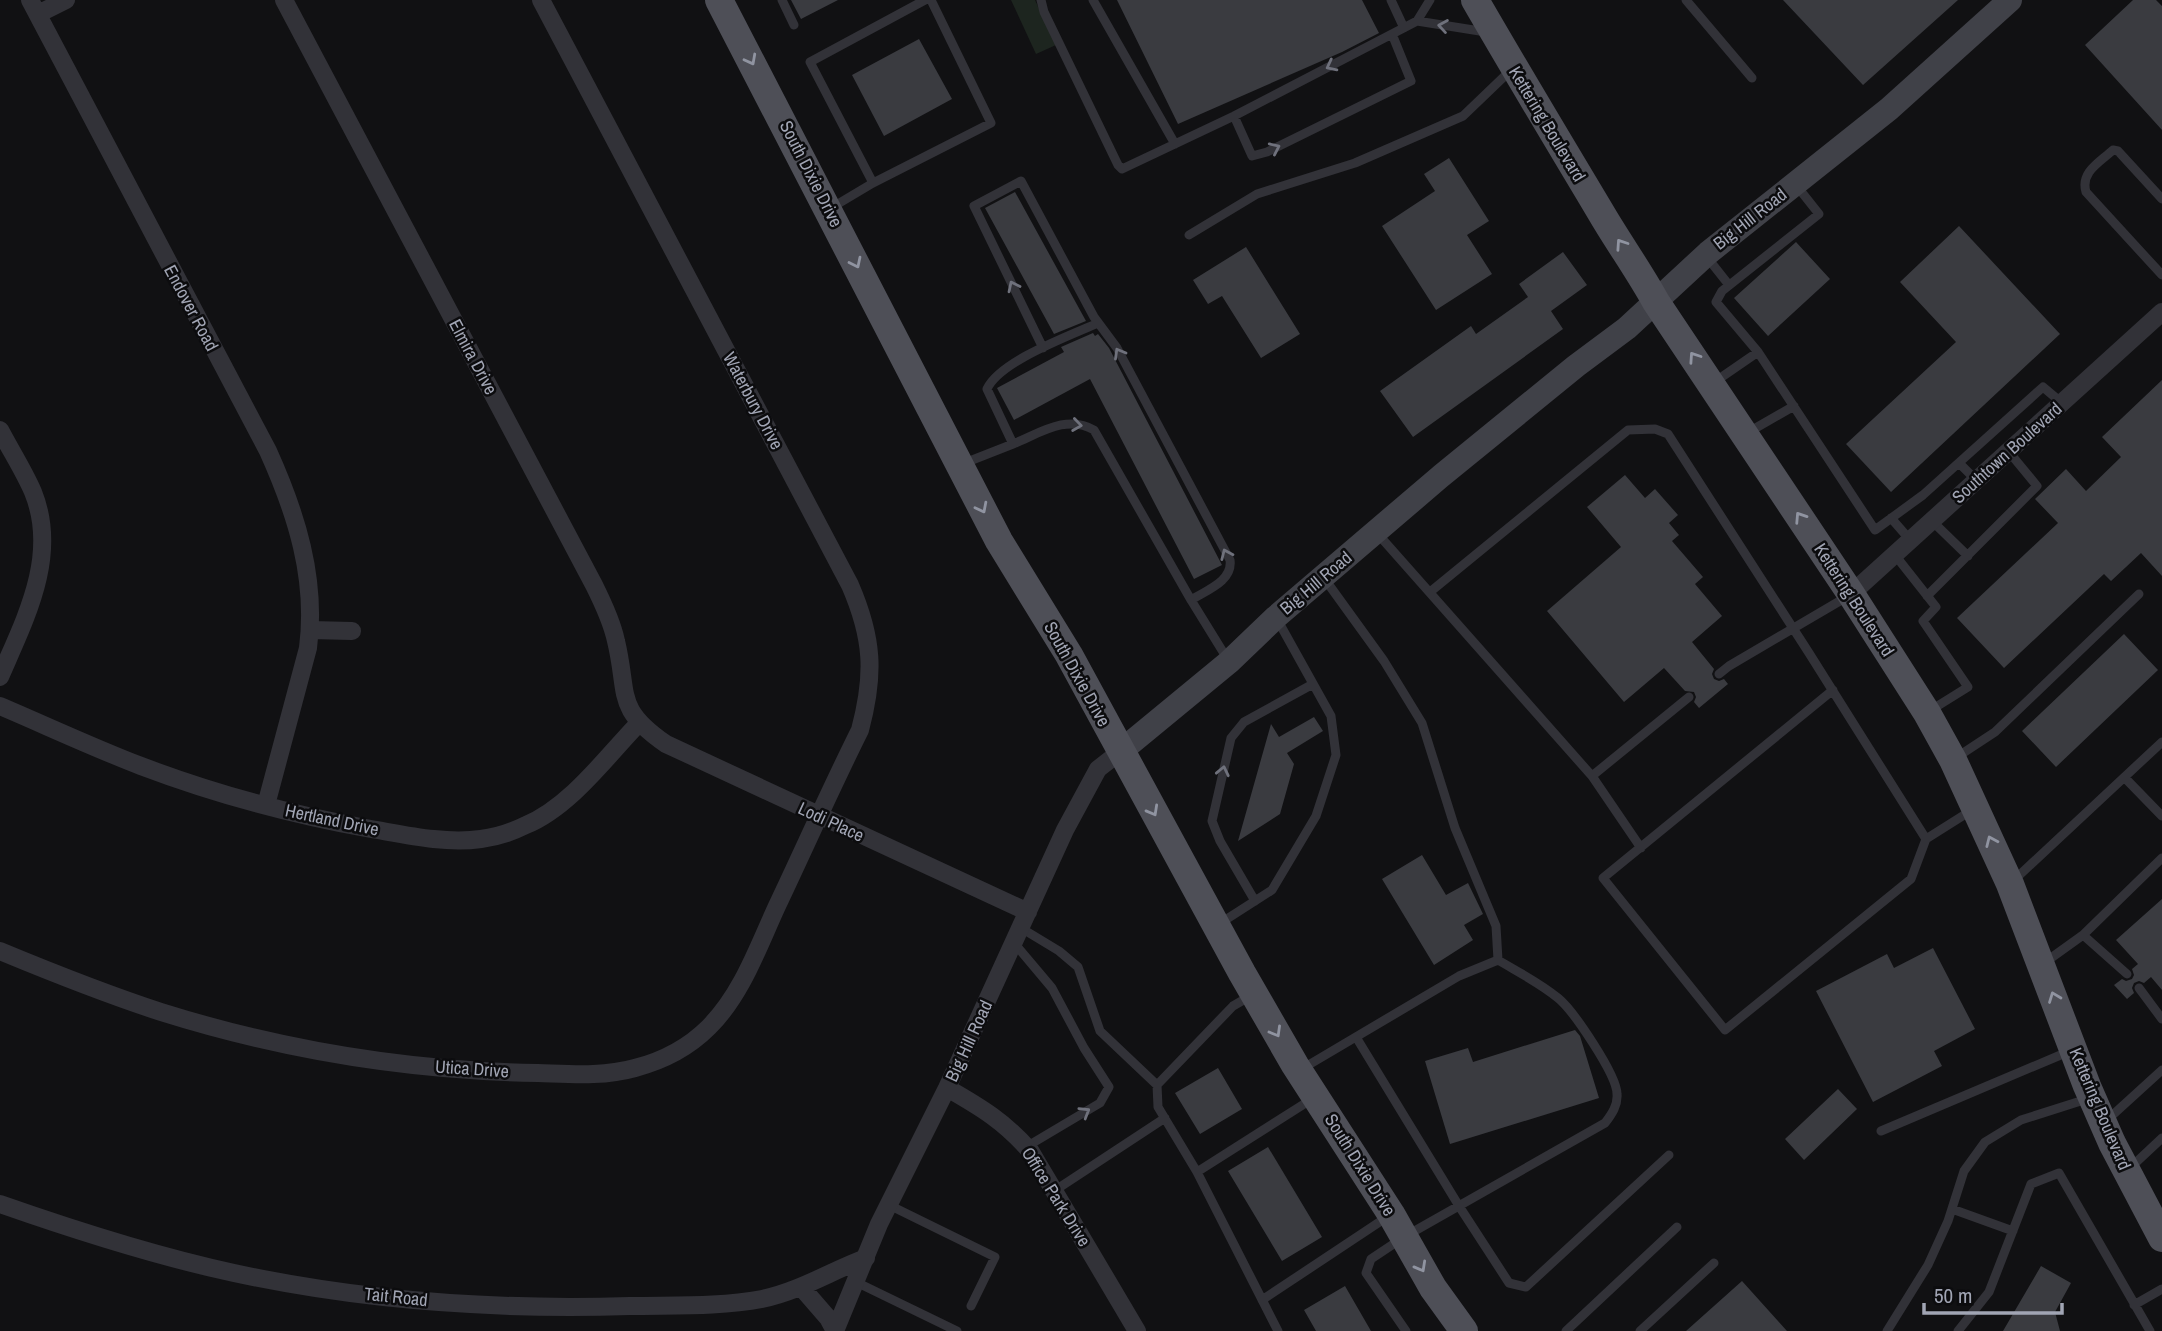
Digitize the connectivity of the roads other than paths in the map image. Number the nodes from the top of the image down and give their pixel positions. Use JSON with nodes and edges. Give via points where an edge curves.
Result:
{"nodes":[{"id":1,"x":66,"y":0,"type":"edge"},
{"id":2,"x":284,"y":0,"type":"edge"},
{"id":3,"x":541,"y":0,"type":"edge"},
{"id":4,"x":719,"y":0,"type":"edge"},
{"id":5,"x":782,"y":0,"type":"edge"},
{"id":6,"x":925,"y":0,"type":"edge"},
{"id":7,"x":931,"y":0,"type":"edge"},
{"id":8,"x":1041,"y":0,"type":"edge"},
{"id":9,"x":1093,"y":0,"type":"edge"},
{"id":10,"x":1391,"y":0,"type":"edge"},
{"id":11,"x":1430,"y":0,"type":"edge"},
{"id":12,"x":1475,"y":0,"type":"edge"},
{"id":13,"x":1686,"y":0,"type":"edge"},
{"id":14,"x":2010,"y":0,"type":"edge"},
{"id":15,"x":34,"y":7,"type":"edge"},
{"id":16,"x":1417,"y":21,"type":"junction"},
{"id":17,"x":794,"y":25,"type":"dead end"},
{"id":18,"x":1404,"y":28,"type":"junction"},
{"id":19,"x":1392,"y":34,"type":"junction"},
{"id":20,"x":1494,"y":34,"type":"junction"},
{"id":21,"x":1514,"y":68,"type":"junction"},
{"id":22,"x":1752,"y":78,"type":"dead end"},
{"id":23,"x":1234,"y":116,"type":"junction"},
{"id":24,"x":1175,"y":144,"type":"junction"},
{"id":25,"x":873,"y":183,"type":"junction"},
{"id":26,"x":1795,"y":184,"type":"junction"},
{"id":27,"x":2162,"y":199,"type":"edge"},
{"id":28,"x":829,"y":209,"type":"junction"},
{"id":29,"x":1189,"y":235,"type":"dead end"},
{"id":30,"x":1705,"y":255,"type":"junction"},
{"id":31,"x":2162,"y":275,"type":"edge"},
{"id":32,"x":1729,"y":285,"type":"junction"},
{"id":33,"x":1656,"y":302,"type":"junction"},
{"id":34,"x":2162,"y":312,"type":"edge"},
{"id":35,"x":1098,"y":323,"type":"junction"},
{"id":36,"x":1043,"y":348,"type":"junction"},
{"id":37,"x":1758,"y":352,"type":"junction"},
{"id":38,"x":1712,"y":384,"type":"junction"},
{"id":39,"x":2062,"y":404,"type":"junction"},
{"id":40,"x":1794,"y":406,"type":"junction"},
{"id":41,"x":0,"y":430,"type":"edge"},
{"id":42,"x":1745,"y":434,"type":"junction"},
{"id":43,"x":1013,"y":444,"type":"junction"},
{"id":44,"x":2009,"y":452,"type":"junction"},
{"id":45,"x":1959,"y":463,"type":"junction"},
{"id":46,"x":960,"y":464,"type":"junction"},
{"id":47,"x":1977,"y":481,"type":"junction"},
{"id":48,"x":1891,"y":518,"type":"junction"},
{"id":49,"x":1932,"y":521,"type":"junction"},
{"id":50,"x":1376,"y":532,"type":"junction"},
{"id":51,"x":1911,"y":541,"type":"junction"},
{"id":52,"x":1895,"y":555,"type":"junction"},
{"id":53,"x":1968,"y":555,"type":"junction"},
{"id":54,"x":1323,"y":577,"type":"junction"},
{"id":55,"x":1430,"y":592,"type":"junction"},
{"id":56,"x":1851,"y":594,"type":"junction"},
{"id":57,"x":2138,"y":594,"type":"dead end"},
{"id":58,"x":1927,"y":596,"type":"junction"},
{"id":59,"x":1191,"y":600,"type":"junction"},
{"id":60,"x":1276,"y":617,"type":"junction"},
{"id":61,"x":1793,"y":627,"type":"junction"},
{"id":62,"x":311,"y":630,"type":"junction"},
{"id":63,"x":352,"y":631,"type":"dead end"},
{"id":64,"x":1229,"y":662,"type":"junction"},
{"id":65,"x":1719,"y":674,"type":"dead end"},
{"id":66,"x":0,"y":677,"type":"edge"},
{"id":67,"x":1313,"y":684,"type":"junction"},
{"id":68,"x":1833,"y":690,"type":"junction"},
{"id":69,"x":1689,"y":697,"type":"dead end"},
{"id":70,"x":0,"y":706,"type":"edge"},
{"id":71,"x":1927,"y":713,"type":"junction"},
{"id":72,"x":639,"y":723,"type":"junction"},
{"id":73,"x":2162,"y":743,"type":"edge"},
{"id":74,"x":1121,"y":751,"type":"junction"},
{"id":75,"x":1953,"y":760,"type":"junction"},
{"id":76,"x":1592,"y":776,"type":"junction"},
{"id":77,"x":2124,"y":778,"type":"junction"},
{"id":78,"x":266,"y":805,"type":"junction"},
{"id":79,"x":1976,"y":807,"type":"junction"},
{"id":80,"x":819,"y":816,"type":"junction"},
{"id":81,"x":2162,"y":816,"type":"edge"},
{"id":82,"x":1926,"y":839,"type":"junction"},
{"id":83,"x":1641,"y":848,"type":"junction"},
{"id":84,"x":2162,"y":858,"type":"edge"},
{"id":85,"x":2010,"y":884,"type":"junction"},
{"id":86,"x":1255,"y":901,"type":"junction"},
{"id":87,"x":1216,"y":926,"type":"junction"},
{"id":88,"x":1021,"y":928,"type":"junction"},
{"id":89,"x":2083,"y":934,"type":"junction"},
{"id":90,"x":0,"y":951,"type":"edge"},
{"id":91,"x":1498,"y":960,"type":"junction"},
{"id":92,"x":2042,"y":965,"type":"junction"},
{"id":93,"x":2127,"y":974,"type":"dead end"},
{"id":94,"x":2139,"y":988,"type":"dead end"},
{"id":95,"x":1254,"y":994,"type":"junction"},
{"id":96,"x":2162,"y":1019,"type":"edge"},
{"id":97,"x":1356,"y":1037,"type":"junction"},
{"id":98,"x":2074,"y":1049,"type":"junction"},
{"id":99,"x":2162,"y":1070,"type":"edge"},
{"id":100,"x":1299,"y":1071,"type":"junction"},
{"id":101,"x":1157,"y":1085,"type":"junction"},
{"id":102,"x":947,"y":1088,"type":"junction"},
{"id":103,"x":1316,"y":1097,"type":"junction"},
{"id":104,"x":2092,"y":1097,"type":"junction"},
{"id":105,"x":1165,"y":1118,"type":"junction"},
{"id":106,"x":2103,"y":1123,"type":"junction"},
{"id":107,"x":1881,"y":1131,"type":"dead end"},
{"id":108,"x":2162,"y":1138,"type":"edge"},
{"id":109,"x":1026,"y":1147,"type":"junction"},
{"id":110,"x":1669,"y":1155,"type":"dead end"},
{"id":111,"x":2126,"y":1171,"type":"junction"},
{"id":112,"x":1197,"y":1172,"type":"junction"},
{"id":113,"x":1054,"y":1191,"type":"junction"},
{"id":114,"x":0,"y":1204,"type":"edge"},
{"id":115,"x":889,"y":1205,"type":"junction"},
{"id":116,"x":1459,"y":1206,"type":"junction"},
{"id":117,"x":1952,"y":1209,"type":"junction"},
{"id":118,"x":1398,"y":1225,"type":"junction"},
{"id":119,"x":1677,"y":1227,"type":"dead end"},
{"id":120,"x":2013,"y":1231,"type":"junction"},
{"id":121,"x":2162,"y":1238,"type":"edge"},
{"id":122,"x":866,"y":1258,"type":"junction"},
{"id":123,"x":1714,"y":1263,"type":"dead end"},
{"id":124,"x":856,"y":1282,"type":"junction"},
{"id":125,"x":802,"y":1288,"type":"junction"},
{"id":126,"x":2162,"y":1289,"type":"edge"},
{"id":127,"x":1262,"y":1300,"type":"junction"},
{"id":128,"x":2134,"y":1305,"type":"junction"},
{"id":129,"x":971,"y":1306,"type":"dead end"},
{"id":130,"x":835,"y":1331,"type":"edge"},
{"id":131,"x":957,"y":1331,"type":"edge"},
{"id":132,"x":1138,"y":1331,"type":"edge"},
{"id":133,"x":1278,"y":1331,"type":"edge"},
{"id":134,"x":1406,"y":1331,"type":"edge"},
{"id":135,"x":1464,"y":1331,"type":"edge"},
{"id":136,"x":1566,"y":1331,"type":"edge"},
{"id":137,"x":1640,"y":1331,"type":"edge"},
{"id":138,"x":1887,"y":1331,"type":"edge"},
{"id":139,"x":1958,"y":1331,"type":"edge"},
{"id":140,"x":2150,"y":1331,"type":"edge"}],
"edges":[{"from":1,"to":15,"type":"street"},
{"from":2,"to":72,"type":"street","name":"Elmira Drive","via":[[594,585],[616,640],[623,691]]},
{"from":3,"to":80,"type":"street","name":"Waterbury Drive","via":[[861,609],[871,666],[868,699],[860,730]]},
{"from":4,"to":28,"type":"main road","name":"South Dixie Drive","one_way":true},
{"from":5,"to":17,"type":"lane"},
{"from":6,"to":25,"type":"lane","via":[[810,62]]},
{"from":7,"to":25,"type":"lane","via":[[991,123]]},
{"from":8,"to":24,"type":"lane","via":[[1118,165],[1122,169],[1132,166]]},
{"from":9,"to":24,"type":"lane"},
{"from":10,"to":18,"type":"lane"},
{"from":11,"to":16,"type":"lane"},
{"from":12,"to":20,"type":"main road","name":"Kettering Boulevard"},
{"from":13,"to":22,"type":"lane"},
{"from":14,"to":26,"type":"street","name":"Big Hill Road","via":[[1889,109]]},
{"from":15,"to":62,"type":"street","name":"Endover Road","via":[[268,451],[299,528]]},
{"from":16,"to":18,"type":"lane"},
{"from":20,"to":16,"type":"lane","one_way":true},
{"from":18,"to":19,"type":"lane"},
{"from":19,"to":23,"type":"lane","one_way":true},
{"from":23,"to":19,"type":"lane","one_way":true,"via":[[1252,156],[1411,81]]},
{"from":20,"to":21,"type":"main road","name":"Kettering Boulevard"},
{"from":21,"to":29,"type":"lane","via":[[1463,116],[1354,163],[1258,194]]},
{"from":33,"to":21,"type":"main road","name":"Kettering Boulevard","one_way":true},
{"from":23,"to":24,"type":"lane"},
{"from":25,"to":28,"type":"lane"},
{"from":26,"to":30,"type":"street","name":"Big Hill Road"},
{"from":26,"to":32,"type":"lane","via":[[1819,214]]},
{"from":27,"to":31,"type":"lane","via":[[2118,151],[2113,150],[2086,175],[2086,192]]},
{"from":28,"to":46,"type":"main road","name":"South Dixie Drive","one_way":true},
{"from":30,"to":32,"type":"lane"},
{"from":30,"to":33,"type":"street","name":"Big Hill Road"},
{"from":32,"to":37,"type":"lane","via":[[1716,302]]},
{"from":38,"to":33,"type":"main road","name":"Kettering Boulevard","one_way":true},
{"from":33,"to":50,"type":"street","name":"Big Hill Road"},
{"from":34,"to":39,"type":"street","name":"Southtown Boulevard"},
{"from":35,"to":36,"type":"lane"},
{"from":36,"to":35,"type":"lane","one_way":true,"via":[[974,206],[1021,181]]},
{"from":59,"to":35,"type":"lane","one_way":true,"via":[[1227,576],[1230,560],[1116,348]]},
{"from":36,"to":43,"type":"lane","via":[[996,374],[987,389]]},
{"from":37,"to":38,"type":"lane"},
{"from":37,"to":40,"type":"lane"},
{"from":38,"to":42,"type":"main road","name":"Kettering Boulevard"},
{"from":39,"to":44,"type":"street","name":"Southtown Boulevard"},
{"from":39,"to":45,"type":"lane","via":[[2043,387]]},
{"from":40,"to":42,"type":"lane"},
{"from":40,"to":48,"type":"lane","via":[[1875,530]]},
{"from":41,"to":66,"type":"street","via":[[33,492],[42,558],[38,581]]},
{"from":56,"to":42,"type":"main road","name":"Kettering Boulevard","one_way":true},
{"from":43,"to":46,"type":"lane"},
{"from":43,"to":59,"type":"lane","one_way":true,"via":[[1062,423],[1076,422],[1094,430]]},
{"from":44,"to":47,"type":"street","name":"Southtown Boulevard"},
{"from":44,"to":53,"type":"lane","via":[[2037,486]]},
{"from":45,"to":47,"type":"lane"},
{"from":45,"to":48,"type":"lane"},
{"from":46,"to":74,"type":"main road","name":"South Dixie Drive","one_way":true,"via":[[999,541]]},
{"from":47,"to":49,"type":"street","name":"Southtown Boulevard"},
{"from":48,"to":51,"type":"lane"},
{"from":49,"to":51,"type":"street","name":"Southtown Boulevard"},
{"from":49,"to":53,"type":"lane"},
{"from":50,"to":54,"type":"street","name":"Big Hill Road"},
{"from":50,"to":55,"type":"lane"},
{"from":51,"to":52,"type":"street","name":"Southtown Boulevard"},
{"from":52,"to":56,"type":"street","name":"Southtown Boulevard"},
{"from":52,"to":58,"type":"lane"},
{"from":53,"to":58,"type":"lane"},
{"from":54,"to":60,"type":"street","name":"Big Hill Road"},
{"from":54,"to":91,"type":"lane","via":[[1422,723],[1455,828],[1496,926]]},
{"from":55,"to":61,"type":"lane","via":[[1628,430],[1656,429],[1668,435]]},
{"from":55,"to":76,"type":"lane"},
{"from":56,"to":61,"type":"lane"},
{"from":56,"to":71,"type":"main road","name":"Kettering Boulevard"},
{"from":57,"to":75,"type":"lane","via":[[1995,732]]},
{"from":58,"to":71,"type":"lane","via":[[1936,607],[1923,621],[1968,687]]},
{"from":59,"to":64,"type":"lane"},
{"from":60,"to":64,"type":"street","name":"Big Hill Road"},
{"from":60,"to":67,"type":"lane"},
{"from":61,"to":65,"type":"lane"},
{"from":61,"to":68,"type":"lane"},
{"from":62,"to":63,"type":"street"},
{"from":62,"to":78,"type":"street","name":"Endover Road"},
{"from":64,"to":74,"type":"street","name":"Big Hill Road"},
{"from":67,"to":86,"type":"lane","via":[[1331,716],[1336,755],[1315,816],[1272,890]]},
{"from":86,"to":67,"type":"lane","one_way":true,"via":[[1212,821],[1231,738],[1244,722]]},
{"from":68,"to":82,"type":"lane"},
{"from":68,"to":83,"type":"lane"},
{"from":69,"to":76,"type":"lane"},
{"from":70,"to":78,"type":"street","name":"Hertland Drive","via":[[142,766]]},
{"from":71,"to":75,"type":"main road","name":"Kettering Boulevard"},
{"from":72,"to":78,"type":"street","name":"Hertland Drive","via":[[558,806],[502,835],[456,840],[405,835]]},
{"from":72,"to":80,"type":"street","name":"Lodi Place","via":[[666,744]]},
{"from":73,"to":77,"type":"lane"},
{"from":74,"to":87,"type":"main road","name":"South Dixie Drive","one_way":true},
{"from":74,"to":88,"type":"street","name":"Big Hill Road","via":[[1098,769]]},
{"from":75,"to":79,"type":"main road","name":"Kettering Boulevard"},
{"from":76,"to":83,"type":"lane"},
{"from":77,"to":81,"type":"lane"},
{"from":77,"to":85,"type":"lane"},
{"from":79,"to":82,"type":"lane"},
{"from":85,"to":79,"type":"main road","name":"Kettering Boulevard","one_way":true},
{"from":80,"to":88,"type":"street","name":"Lodi Place"},
{"from":80,"to":90,"type":"street","name":"Utica Drive","via":[[740,987],[722,1013],[684,1048],[633,1069],[600,1074],[513,1073],[333,1053],[164,1012]]},
{"from":82,"to":83,"type":"lane","via":[[1911,879],[1725,1030],[1603,878]]},
{"from":84,"to":89,"type":"lane"},
{"from":85,"to":92,"type":"main road","name":"Kettering Boulevard"},
{"from":86,"to":87,"type":"lane"},
{"from":87,"to":95,"type":"main road","name":"South Dixie Drive"},
{"from":88,"to":101,"type":"lane","via":[[1077,967],[1100,1031]]},
{"from":88,"to":102,"type":"street","name":"Big Hill Road"},
{"from":109,"to":88,"type":"lane","one_way":true,"via":[[1100,1103],[1109,1087]]},
{"from":89,"to":92,"type":"lane"},
{"from":89,"to":93,"type":"lane"},
{"from":91,"to":97,"type":"lane","via":[[1459,976]]},
{"from":91,"to":116,"type":"lane","via":[[1559,998],[1589,1036],[1618,1090],[1617,1101],[1605,1123]]},
{"from":98,"to":92,"type":"main road","name":"Kettering Boulevard","one_way":true},
{"from":94,"to":96,"type":"lane"},
{"from":95,"to":100,"type":"main road","name":"South Dixie Drive","one_way":true},
{"from":95,"to":101,"type":"lane","via":[[1233,1006]]},
{"from":97,"to":100,"type":"lane"},
{"from":97,"to":116,"type":"lane"},
{"from":98,"to":104,"type":"main road","name":"Kettering Boulevard"},
{"from":98,"to":107,"type":"lane"},
{"from":99,"to":106,"type":"lane"},
{"from":100,"to":103,"type":"main road","name":"South Dixie Drive"},
{"from":101,"to":105,"type":"lane","via":[[1158,1107]]},
{"from":102,"to":109,"type":"street","name":"Office Park Drive","via":[[995,1116]]},
{"from":102,"to":115,"type":"street","name":"Big Hill Road"},
{"from":103,"to":112,"type":"lane"},
{"from":103,"to":118,"type":"main road","name":"South Dixie Drive"},
{"from":104,"to":106,"type":"main road","name":"Kettering Boulevard"},
{"from":104,"to":117,"type":"lane","via":[[2021,1120],[1985,1142],[1964,1171]]},
{"from":105,"to":112,"type":"lane"},
{"from":105,"to":113,"type":"lane"},
{"from":106,"to":111,"type":"main road","name":"Kettering Boulevard"},
{"from":108,"to":111,"type":"lane"},
{"from":109,"to":113,"type":"street","name":"Office Park Drive"},
{"from":110,"to":116,"type":"lane","via":[[1527,1287],[1509,1283]]},
{"from":111,"to":121,"type":"main road","name":"Kettering Boulevard"},
{"from":112,"to":127,"type":"lane"},
{"from":113,"to":132,"type":"street","name":"Office Park Drive"},
{"from":114,"to":125,"type":"street","name":"Tait Road","via":[[164,1256],[235,1273],[452,1303],[586,1307],[734,1303]]},
{"from":115,"to":122,"type":"street","name":"Big Hill Road"},
{"from":115,"to":129,"type":"lane","via":[[995,1257]]},
{"from":116,"to":118,"type":"lane"},
{"from":117,"to":120,"type":"lane"},
{"from":117,"to":138,"type":"lane","via":[[1928,1265]]},
{"from":118,"to":127,"type":"lane"},
{"from":118,"to":134,"type":"lane","via":[[1371,1259],[1366,1273]]},
{"from":118,"to":135,"type":"main road","name":"South Dixie Drive","one_way":true,"via":[[1433,1288]]},
{"from":119,"to":136,"type":"lane"},
{"from":120,"to":128,"type":"lane","via":[[2031,1184],[2059,1173]]},
{"from":120,"to":139,"type":"lane","via":[[1989,1292]]},
{"from":122,"to":124,"type":"street","name":"Big Hill Road"},
{"from":122,"to":125,"type":"street","name":"Tait Road"},
{"from":123,"to":137,"type":"lane"},
{"from":124,"to":130,"type":"street","name":"Big Hill Road"},
{"from":124,"to":131,"type":"lane"},
{"from":125,"to":130,"type":"street"},
{"from":126,"to":128,"type":"lane"},
{"from":127,"to":133,"type":"lane"},
{"from":128,"to":140,"type":"lane"}]}
